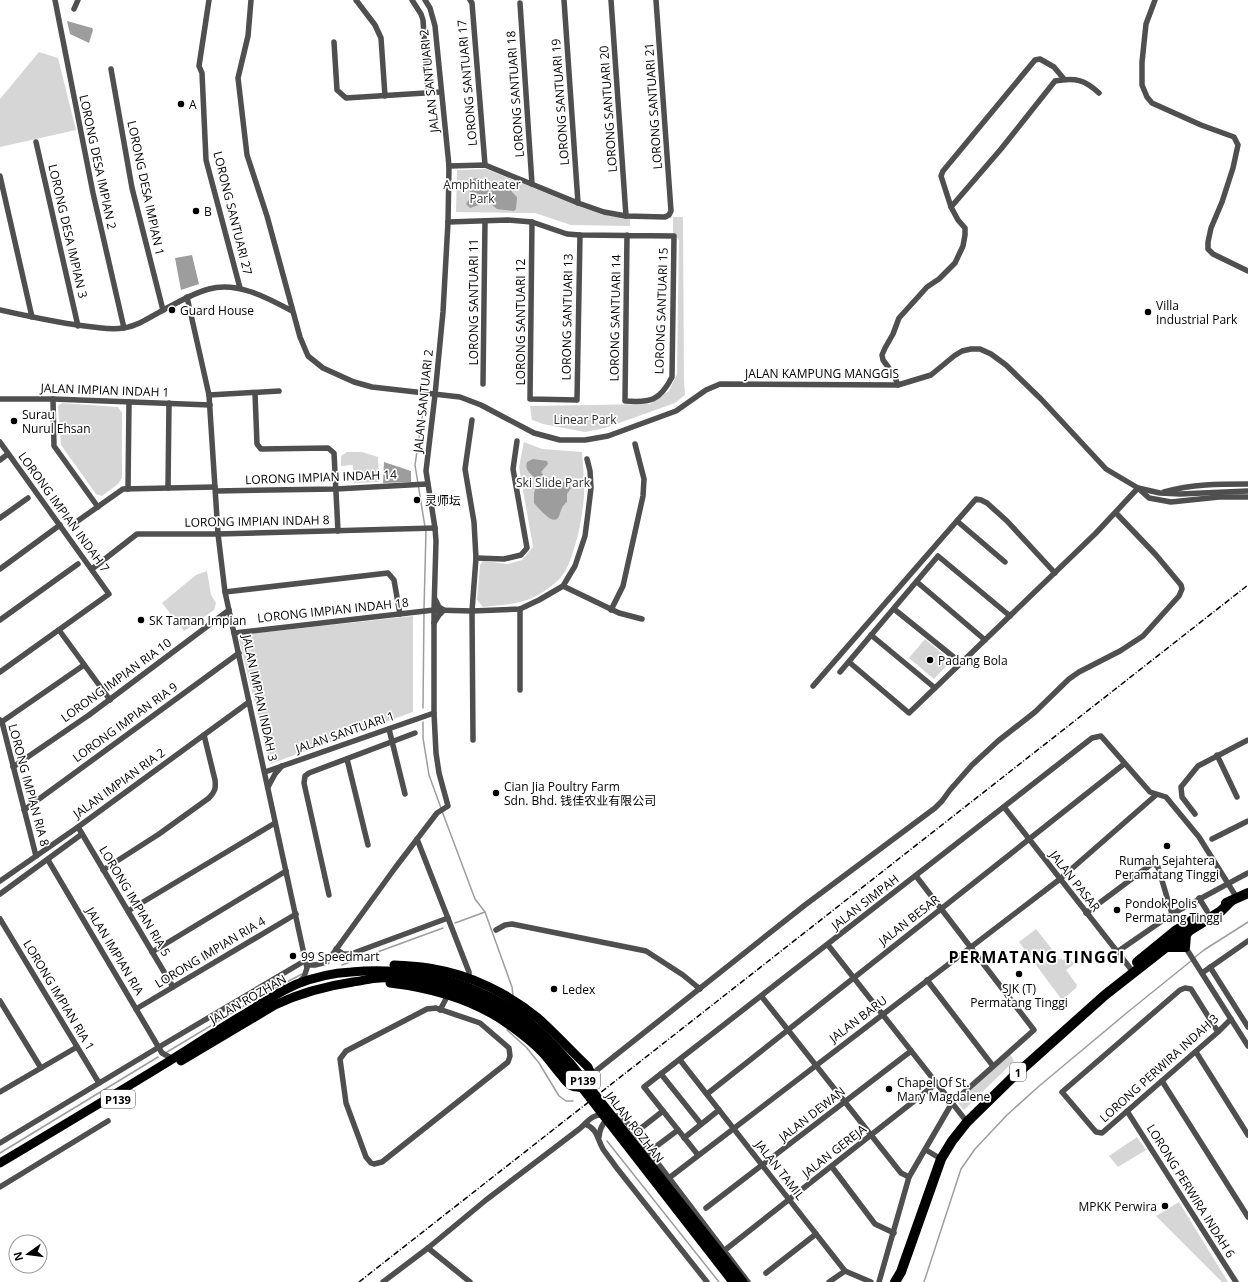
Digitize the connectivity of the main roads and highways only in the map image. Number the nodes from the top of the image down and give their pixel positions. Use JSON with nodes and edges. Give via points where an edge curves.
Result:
{"nodes":[{"id":1,"x":1248,"y":893,"type":"edge"},
{"id":2,"x":1234,"y":900,"type":"junction"},
{"id":3,"x":1190,"y":930,"type":"junction"},
{"id":4,"x":1177,"y":934,"type":"junction"},
{"id":5,"x":1166,"y":947,"type":"junction"},
{"id":6,"x":374,"y":970,"type":"junction"},
{"id":7,"x":421,"y":977,"type":"junction"},
{"id":8,"x":365,"y":980,"type":"junction"},
{"id":9,"x":1105,"y":995,"type":"junction"},
{"id":10,"x":0,"y":1163,"type":"edge"},
{"id":11,"x":0,"y":1170,"type":"edge"},
{"id":12,"x":703,"y":1238,"type":"junction"},
{"id":13,"x":901,"y":1277,"type":"edge"},
{"id":14,"x":733,"y":1282,"type":"edge"},
{"id":15,"x":743,"y":1282,"type":"edge"},
{"id":16,"x":895,"y":1282,"type":"edge"}],
"edges":[{"from":1,"to":2,"type":"highway","number":"1"},
{"from":2,"to":3,"type":"highway","number":"1"},
{"from":2,"to":4,"type":"highway","number":"1","via":[[1207,911]]},
{"from":3,"to":4,"type":"highway","number":"1"},
{"from":3,"to":5,"type":"highway","via":[[1186,935],[1187,950]]},
{"from":4,"to":5,"type":"highway","number":"1"},
{"from":4,"to":9,"type":"highway","number":"1","via":[[1130,968],[1109,986]]},
{"from":5,"to":9,"type":"highway","number":"1"},
{"from":6,"to":7,"type":"main road","name":"JALAN ROZHAN","number":"P139"},
{"from":6,"to":8,"type":"main road","via":[[394,965],[416,966],[453,973],[489,987],[537,1018],[588,1068],[591,1072],[589,1083],[583,1087],[573,1087],[541,1051],[507,1024],[480,1008],[422,988]]},
{"from":6,"to":10,"type":"main road","name":"JALAN ROZHAN","number":"P139","via":[[323,976],[272,996]]},
{"from":7,"to":8,"type":"main road","name":"JALAN ROZHAN","number":"P139"},
{"from":7,"to":12,"type":"main road","name":"JALAN ROZHAN","number":"P139","via":[[463,985],[486,995],[522,1017],[547,1038],[571,1064]]},
{"from":8,"to":11,"type":"main road","name":"JALAN ROZHAN","number":"P139","via":[[311,991],[275,1005]]},
{"from":9,"to":13,"type":"highway","number":"1","via":[[1012,1078],[967,1122],[952,1141],[941,1159]]},
{"from":12,"to":14,"type":"main road","name":"JALAN ROZHAN","number":"P139"},
{"from":12,"to":15,"type":"main road","name":"JALAN ROZHAN","number":"P139"},
{"from":13,"to":16,"type":"highway","number":"1"}]}
